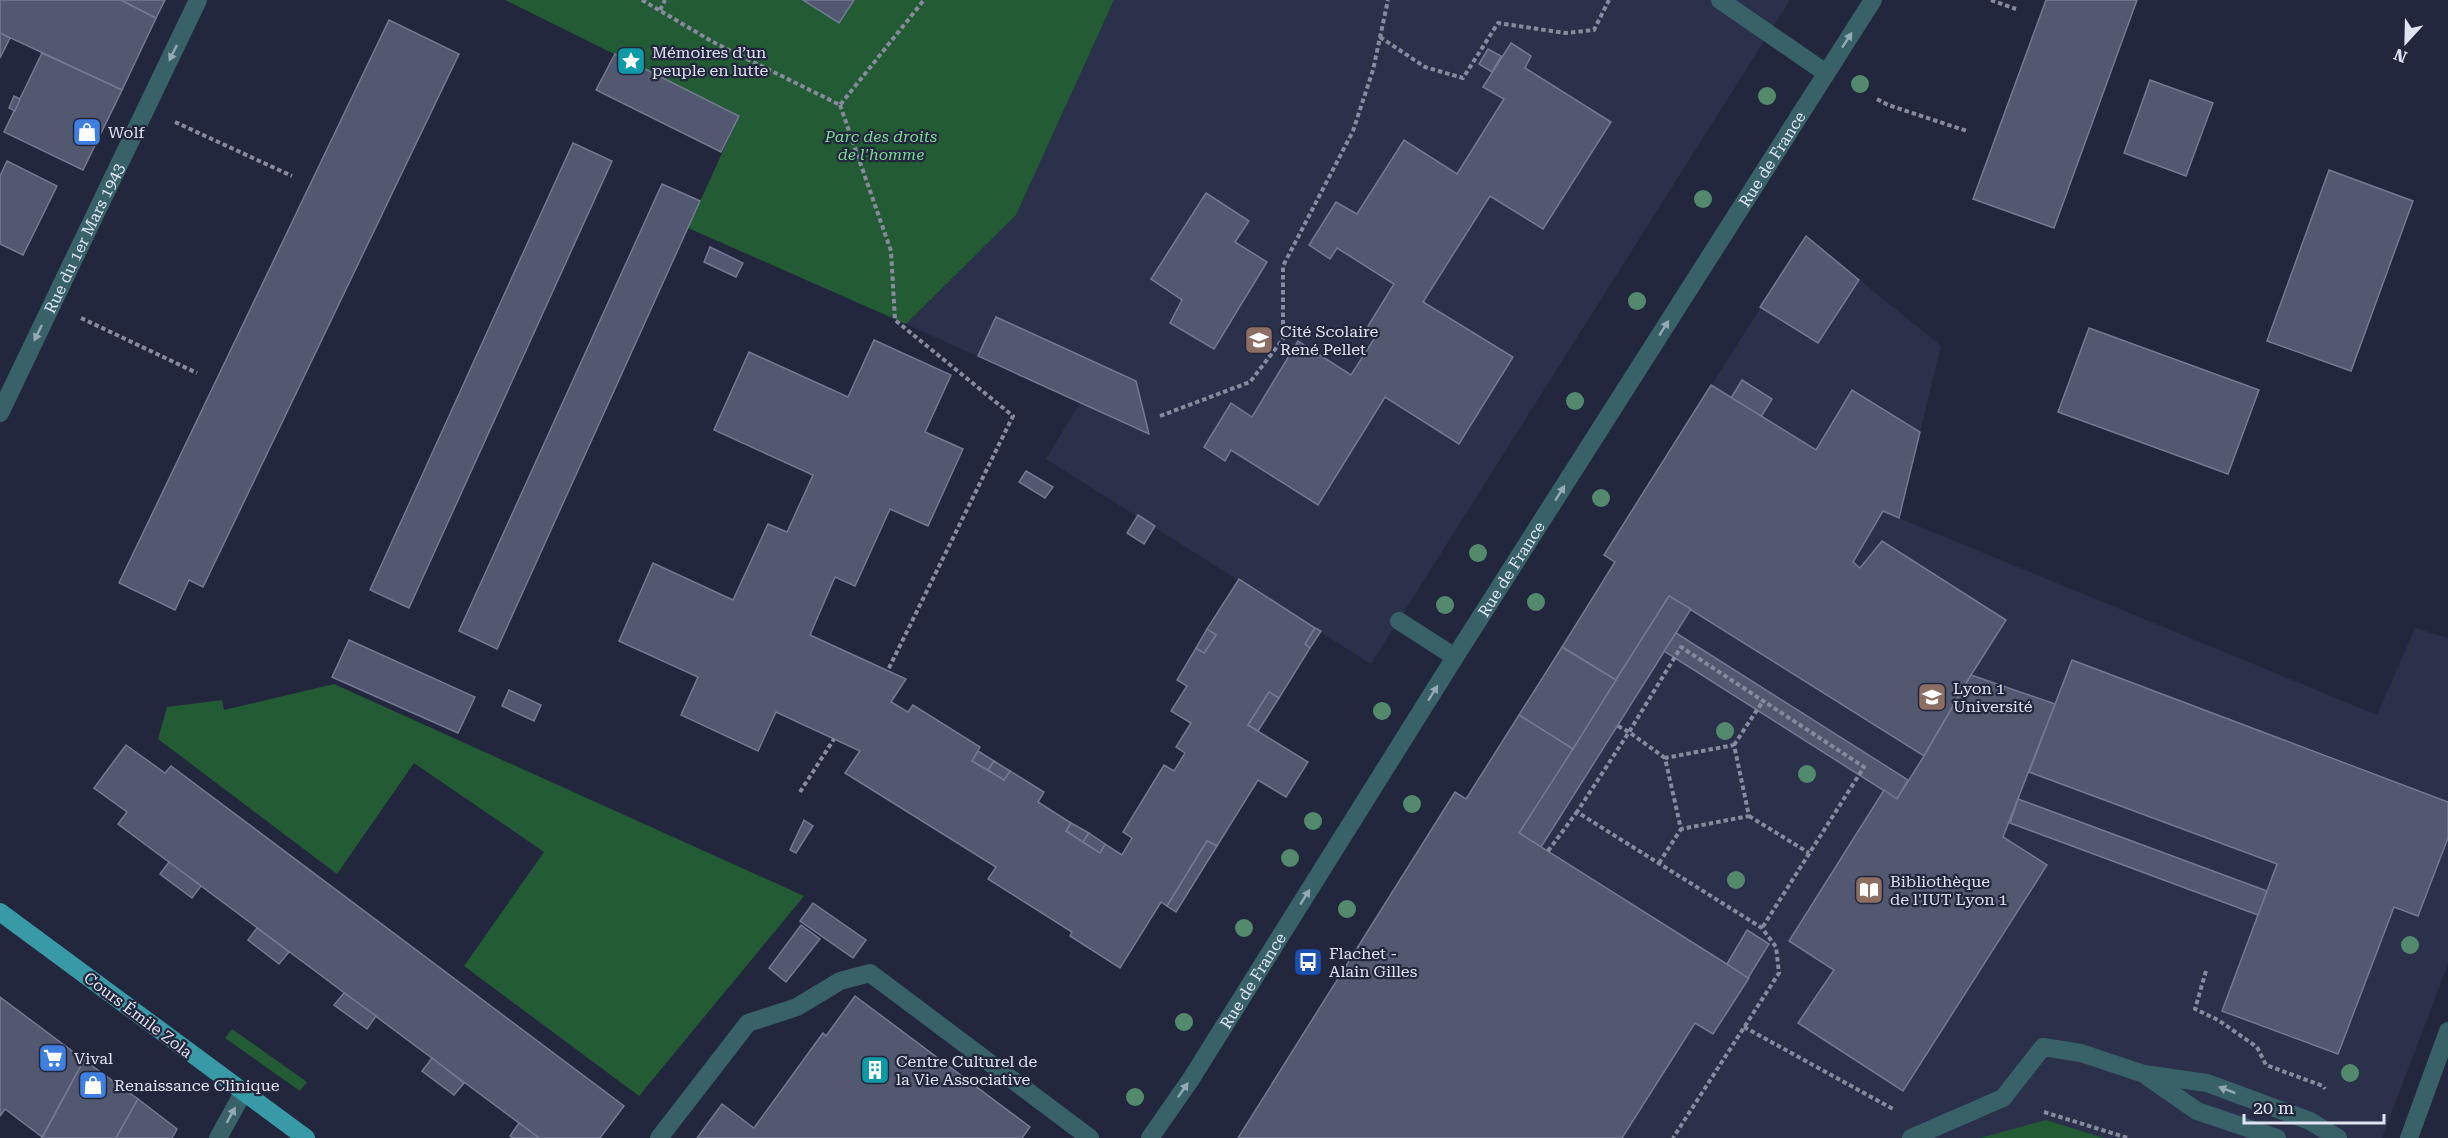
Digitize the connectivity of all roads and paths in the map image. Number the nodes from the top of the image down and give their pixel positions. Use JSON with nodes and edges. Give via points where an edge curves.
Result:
{"nodes":[{"id":1,"x":198,"y":0,"type":"edge"},
{"id":2,"x":642,"y":0,"type":"edge"},
{"id":3,"x":665,"y":0,"type":"edge"},
{"id":4,"x":924,"y":0,"type":"edge"},
{"id":5,"x":1388,"y":0,"type":"edge"},
{"id":6,"x":1609,"y":0,"type":"edge"},
{"id":7,"x":1720,"y":0,"type":"edge"},
{"id":8,"x":1873,"y":0,"type":"edge"},
{"id":9,"x":1991,"y":0,"type":"edge"},
{"id":10,"x":2016,"y":9,"type":"dead end"},
{"id":11,"x":660,"y":10,"type":"junction"},
{"id":12,"x":1380,"y":37,"type":"junction"},
{"id":13,"x":1826,"y":73,"type":"junction"},
{"id":14,"x":1877,"y":99,"type":"dead end"},
{"id":15,"x":840,"y":105,"type":"junction"},
{"id":16,"x":146,"y":108,"type":"junction"},
{"id":17,"x":1967,"y":131,"type":"dead end"},
{"id":18,"x":292,"y":176,"type":"dead end"},
{"id":19,"x":52,"y":304,"type":"junction"},
{"id":20,"x":197,"y":373,"type":"dead end"},
{"id":21,"x":0,"y":412,"type":"edge"},
{"id":22,"x":1160,"y":416,"type":"dead end"},
{"id":23,"x":1399,"y":621,"type":"dead end"},
{"id":24,"x":1455,"y":657,"type":"junction"},
{"id":25,"x":888,"y":670,"type":"dead end"},
{"id":26,"x":1763,"y":700,"type":"junction"},
{"id":27,"x":1618,"y":726,"type":"dead end"},
{"id":28,"x":1629,"y":732,"type":"junction"},
{"id":29,"x":834,"y":739,"type":"dead end"},
{"id":30,"x":1734,"y":745,"type":"junction"},
{"id":31,"x":1665,"y":758,"type":"junction"},
{"id":32,"x":800,"y":792,"type":"dead end"},
{"id":33,"x":1577,"y":812,"type":"junction"},
{"id":34,"x":1749,"y":816,"type":"junction"},
{"id":35,"x":1681,"y":829,"type":"junction"},
{"id":36,"x":1548,"y":851,"type":"dead end"},
{"id":37,"x":1809,"y":853,"type":"junction"},
{"id":38,"x":1659,"y":863,"type":"junction"},
{"id":39,"x":0,"y":912,"type":"edge"},
{"id":40,"x":1762,"y":928,"type":"junction"},
{"id":41,"x":2206,"y":971,"type":"dead end"},
{"id":42,"x":1744,"y":1027,"type":"junction"},
{"id":43,"x":2448,"y":1031,"type":"edge"},
{"id":44,"x":2144,"y":1074,"type":"junction"},
{"id":45,"x":244,"y":1091,"type":"junction"},
{"id":46,"x":2329,"y":1095,"type":"dead end"},
{"id":47,"x":1891,"y":1110,"type":"dead end"},
{"id":48,"x":2044,"y":1112,"type":"dead end"},
{"id":49,"x":218,"y":1138,"type":"edge"},
{"id":50,"x":306,"y":1138,"type":"edge"},
{"id":51,"x":659,"y":1138,"type":"edge"},
{"id":52,"x":1090,"y":1138,"type":"edge"},
{"id":53,"x":1150,"y":1138,"type":"edge"},
{"id":54,"x":1673,"y":1138,"type":"edge"},
{"id":55,"x":1911,"y":1138,"type":"edge"},
{"id":56,"x":2128,"y":1138,"type":"edge"},
{"id":57,"x":2277,"y":1138,"type":"edge"},
{"id":58,"x":2338,"y":1138,"type":"edge"},
{"id":59,"x":2409,"y":1138,"type":"edge"}],
"edges":[{"from":1,"to":16,"type":"street","name":"Rue du 1er Mars 1943","one_way":true},
{"from":2,"to":11,"type":"path"},
{"from":3,"to":11,"type":"path"},
{"from":4,"to":15,"type":"path"},
{"from":5,"to":12,"type":"path"},
{"from":6,"to":12,"type":"path","via":[[1594,30],[1564,33],[1498,23],[1463,78],[1425,67]]},
{"from":7,"to":13,"type":"street"},
{"from":13,"to":8,"type":"street","name":"Rue de France","one_way":true},
{"from":9,"to":10,"type":"path"},
{"from":11,"to":15,"type":"path","via":[[713,42]]},
{"from":12,"to":22,"type":"path","via":[[1353,131],[1283,266],[1283,339],[1250,381]]},
{"from":24,"to":13,"type":"street","name":"Rue de France","one_way":true},
{"from":14,"to":17,"type":"path"},
{"from":15,"to":25,"type":"path","via":[[891,251],[896,320],[1013,416]]},
{"from":16,"to":18,"type":"path"},
{"from":16,"to":19,"type":"street","name":"Rue du 1er Mars 1943"},
{"from":19,"to":20,"type":"path"},
{"from":19,"to":21,"type":"street","name":"Rue du 1er Mars 1943","one_way":true},
{"from":23,"to":24,"type":"street"},
{"from":53,"to":24,"type":"street","name":"Rue de France","one_way":true,"via":[[1191,1079]]},
{"from":26,"to":28,"type":"path","via":[[1681,647]]},
{"from":26,"to":30,"type":"path"},
{"from":26,"to":37,"type":"path","via":[[1864,767]]},
{"from":27,"to":28,"type":"path"},
{"from":28,"to":31,"type":"path"},
{"from":28,"to":33,"type":"path"},
{"from":29,"to":32,"type":"path"},
{"from":30,"to":31,"type":"path"},
{"from":30,"to":34,"type":"path"},
{"from":31,"to":35,"type":"path"},
{"from":33,"to":36,"type":"path"},
{"from":33,"to":38,"type":"path"},
{"from":34,"to":35,"type":"path"},
{"from":34,"to":37,"type":"path"},
{"from":35,"to":38,"type":"path"},
{"from":37,"to":40,"type":"path"},
{"from":38,"to":40,"type":"path"},
{"from":39,"to":45,"type":"main road","name":"Cours Émile Zola"},
{"from":40,"to":42,"type":"path","via":[[1776,946],[1779,973]]},
{"from":41,"to":46,"type":"path","via":[[2195,1009],[2257,1047],[2266,1065],[2323,1086]]},
{"from":42,"to":47,"type":"path"},
{"from":42,"to":54,"type":"path"},
{"from":43,"to":59,"type":"street"},
{"from":44,"to":55,"type":"street","via":[[2081,1053],[2043,1047],[2003,1098]]},
{"from":44,"to":57,"type":"street","via":[[2197,1111]]},
{"from":58,"to":44,"type":"street","one_way":true,"via":[[2310,1121],[2207,1083]]},
{"from":49,"to":45,"type":"street","one_way":true},
{"from":45,"to":50,"type":"main road","name":"Cours Émile Zola"},
{"from":48,"to":56,"type":"path"},
{"from":51,"to":52,"type":"street","via":[[748,1023],[797,1007],[840,981],[870,973]]}]}
